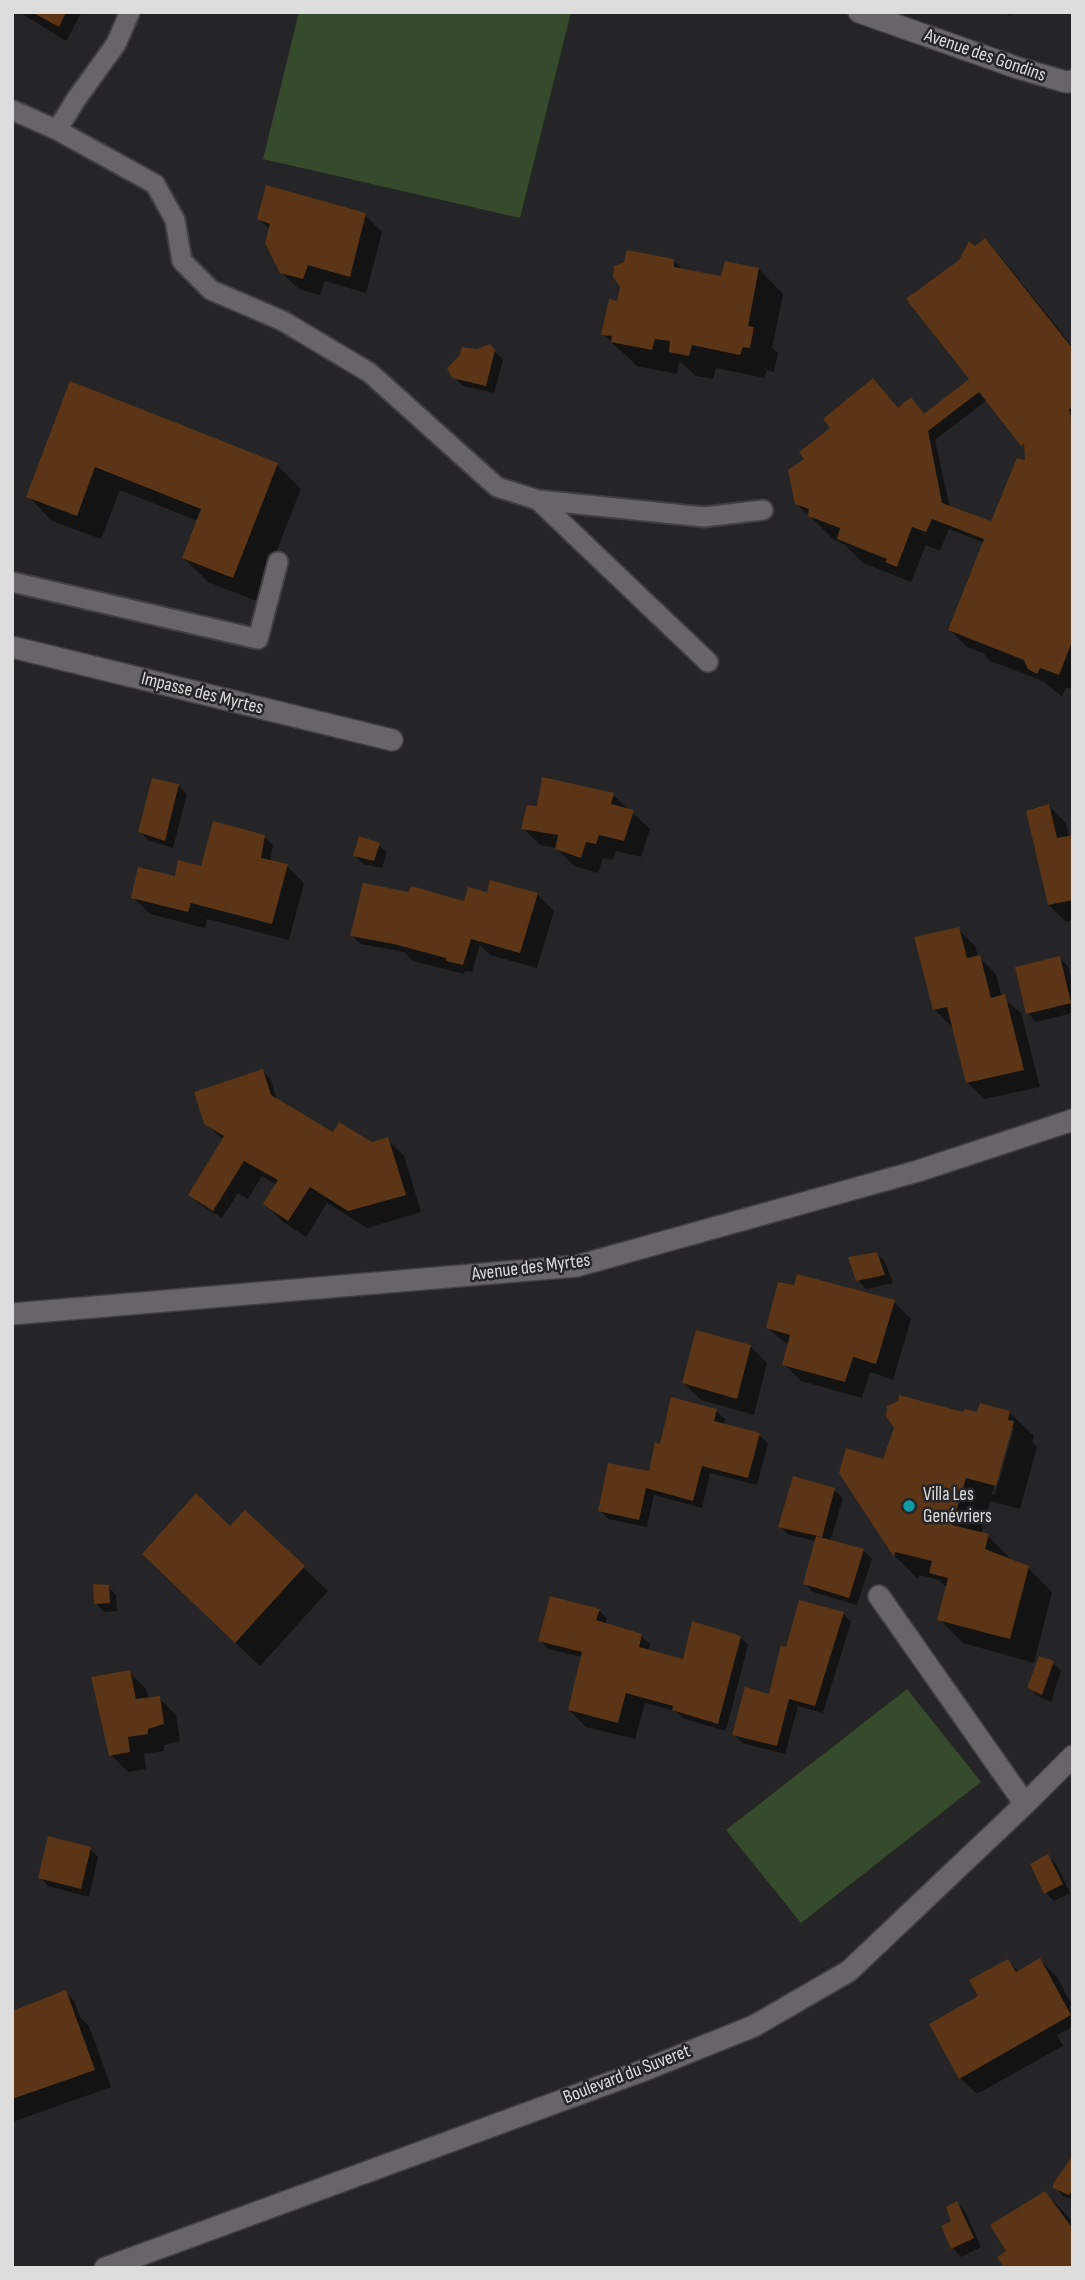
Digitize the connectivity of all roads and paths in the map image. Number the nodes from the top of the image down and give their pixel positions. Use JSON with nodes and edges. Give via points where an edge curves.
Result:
{"nodes":[{"id":1,"x":130,"y":12,"type":"edge"},
{"id":2,"x":859,"y":12,"type":"edge"},
{"id":3,"x":1073,"y":81,"type":"edge"},
{"id":4,"x":12,"y":110,"type":"edge"},
{"id":5,"x":57,"y":130,"type":"junction"},
{"id":6,"x":538,"y":500,"type":"junction"},
{"id":7,"x":763,"y":510,"type":"dead end"},
{"id":8,"x":278,"y":562,"type":"dead end"},
{"id":9,"x":12,"y":582,"type":"edge"},
{"id":10,"x":12,"y":647,"type":"edge"},
{"id":11,"x":708,"y":662,"type":"dead end"},
{"id":12,"x":392,"y":740,"type":"dead end"},
{"id":13,"x":1073,"y":1121,"type":"edge"},
{"id":14,"x":12,"y":1314,"type":"edge"},
{"id":15,"x":879,"y":1596,"type":"dead end"},
{"id":16,"x":1073,"y":1756,"type":"edge"},
{"id":17,"x":1025,"y":1804,"type":"junction"},
{"id":18,"x":105,"y":2268,"type":"edge"}],
"edges":[{"from":1,"to":5,"type":"lane","via":[[116,44]]},
{"from":2,"to":3,"type":"street","name":"Avenue des Gondins","via":[[1018,68]]},
{"from":4,"to":5,"type":"lane"},
{"from":5,"to":6,"type":"lane","via":[[155,184],[175,220],[182,261],[211,290],[283,321],[370,373],[497,487]]},
{"from":6,"to":7,"type":"lane","via":[[704,517]]},
{"from":6,"to":11,"type":"lane"},
{"from":8,"to":9,"type":"lane","via":[[258,639]]},
{"from":10,"to":12,"type":"street","name":"Impasse des Myrtes"},
{"from":13,"to":14,"type":"street","name":"Avenue des Myrtes","via":[[905,1175],[577,1266]]},
{"from":15,"to":17,"type":"street"},
{"from":16,"to":17,"type":"street","name":"Boulevard du Suveret"},
{"from":17,"to":18,"type":"street","name":"Boulevard du Suveret","via":[[849,1971],[754,2026]]}]}
